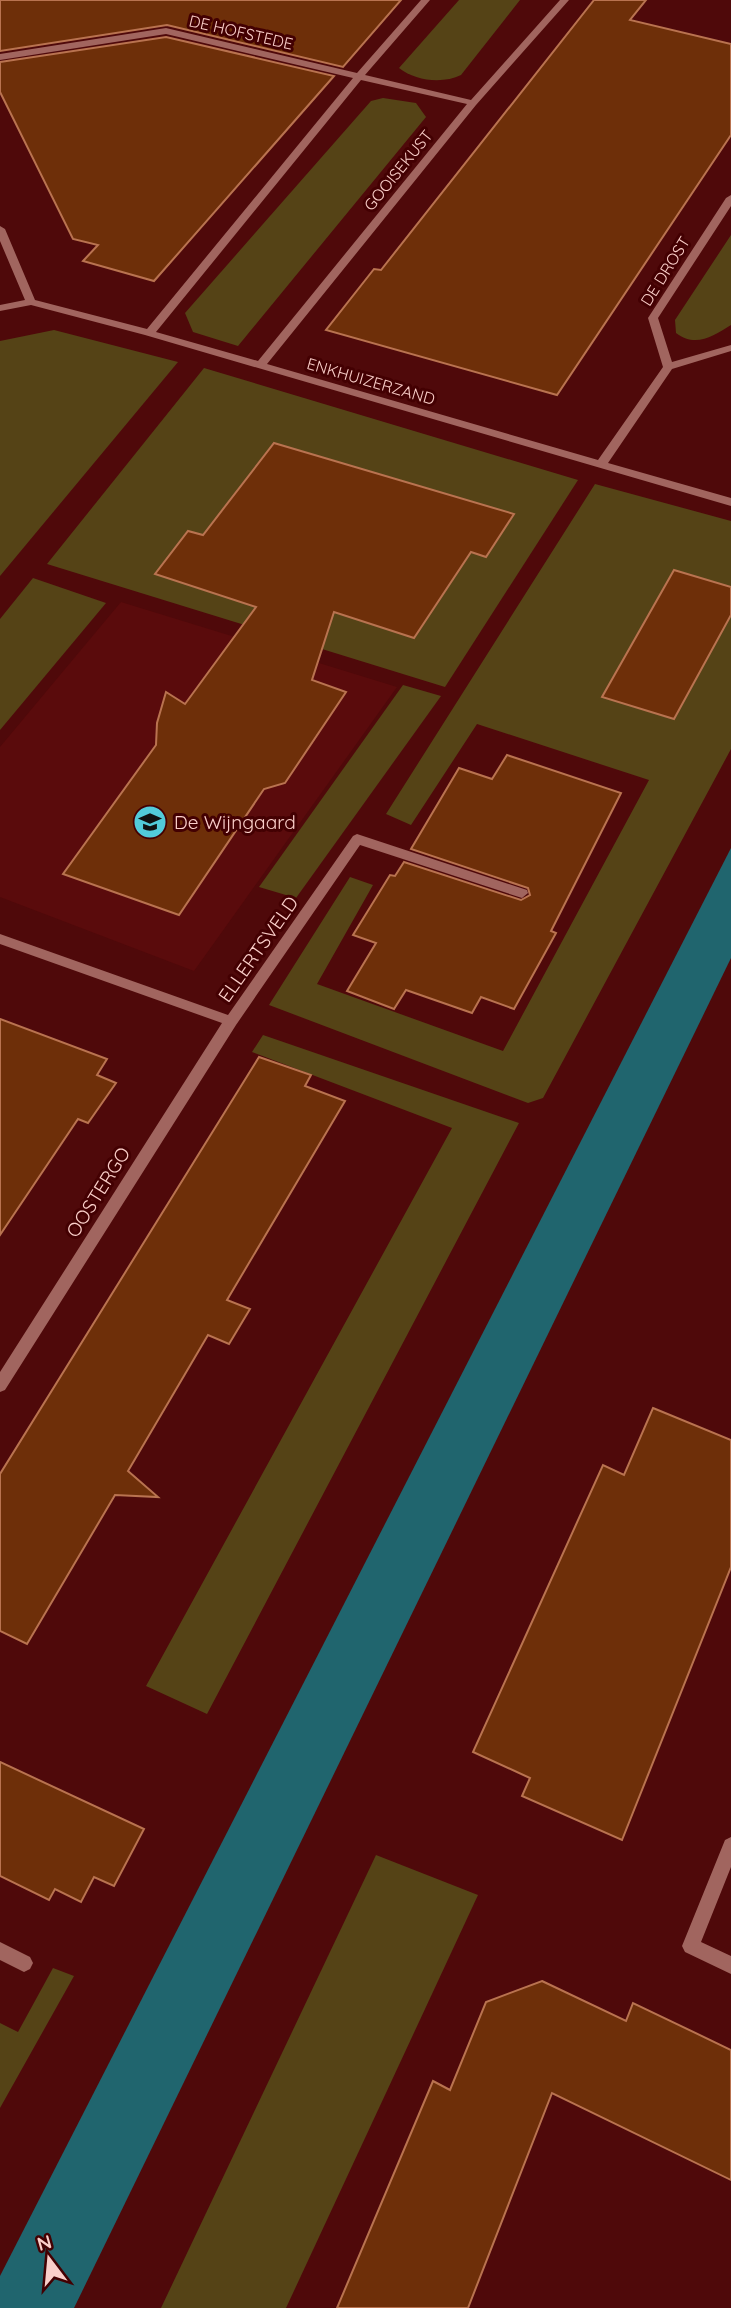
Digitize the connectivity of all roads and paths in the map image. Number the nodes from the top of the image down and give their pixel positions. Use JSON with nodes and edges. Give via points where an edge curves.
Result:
{"nodes":[{"id":1,"x":426,"y":0,"type":"edge"},
{"id":2,"x":565,"y":0,"type":"edge"},
{"id":3,"x":0,"y":57,"type":"edge"},
{"id":4,"x":360,"y":75,"type":"junction"},
{"id":5,"x":472,"y":103,"type":"junction"},
{"id":6,"x":731,"y":198,"type":"edge"},
{"id":7,"x":0,"y":229,"type":"edge"},
{"id":8,"x":31,"y":302,"type":"junction"},
{"id":9,"x":0,"y":308,"type":"edge"},
{"id":10,"x":149,"y":332,"type":"junction"},
{"id":11,"x":731,"y":348,"type":"edge"},
{"id":12,"x":260,"y":365,"type":"junction"},
{"id":13,"x":667,"y":367,"type":"junction"},
{"id":14,"x":601,"y":464,"type":"junction"},
{"id":15,"x":731,"y":502,"type":"edge"},
{"id":16,"x":522,"y":893,"type":"dead end"},
{"id":17,"x":0,"y":939,"type":"edge"},
{"id":18,"x":231,"y":1021,"type":"junction"},
{"id":19,"x":0,"y":1385,"type":"edge"},
{"id":20,"x":731,"y":1846,"type":"edge"},
{"id":21,"x":0,"y":1951,"type":"edge"},
{"id":22,"x":24,"y":1963,"type":"dead end"},
{"id":23,"x":731,"y":1965,"type":"edge"}],
"edges":[{"from":1,"to":4,"type":"street"},
{"from":2,"to":5,"type":"street","name":"GOOISEKUST"},
{"from":3,"to":4,"type":"street","name":"DE HOFSTEDE","via":[[166,31]]},
{"from":4,"to":5,"type":"street","name":"DE HOFSTEDE"},
{"from":4,"to":10,"type":"street"},
{"from":5,"to":12,"type":"street","name":"GOOISEKUST"},
{"from":6,"to":13,"type":"street","name":"DE DROST","via":[[653,318]]},
{"from":7,"to":8,"type":"street"},
{"from":8,"to":9,"type":"street","name":"ENKHUIZERZAND"},
{"from":8,"to":10,"type":"street","name":"ENKHUIZERZAND"},
{"from":10,"to":12,"type":"street","name":"ENKHUIZERZAND"},
{"from":11,"to":13,"type":"street"},
{"from":12,"to":14,"type":"street","name":"ENKHUIZERZAND"},
{"from":13,"to":14,"type":"street"},
{"from":14,"to":15,"type":"street","name":"ENKHUIZERZAND"},
{"from":16,"to":18,"type":"street","name":"ELLERTSVELD","via":[[357,839]]},
{"from":17,"to":18,"type":"street","name":"ELLERTSVELD"},
{"from":18,"to":19,"type":"street","name":"OOSTERGO"},
{"from":20,"to":23,"type":"street","via":[[691,1946]]},
{"from":21,"to":22,"type":"street"}]}
